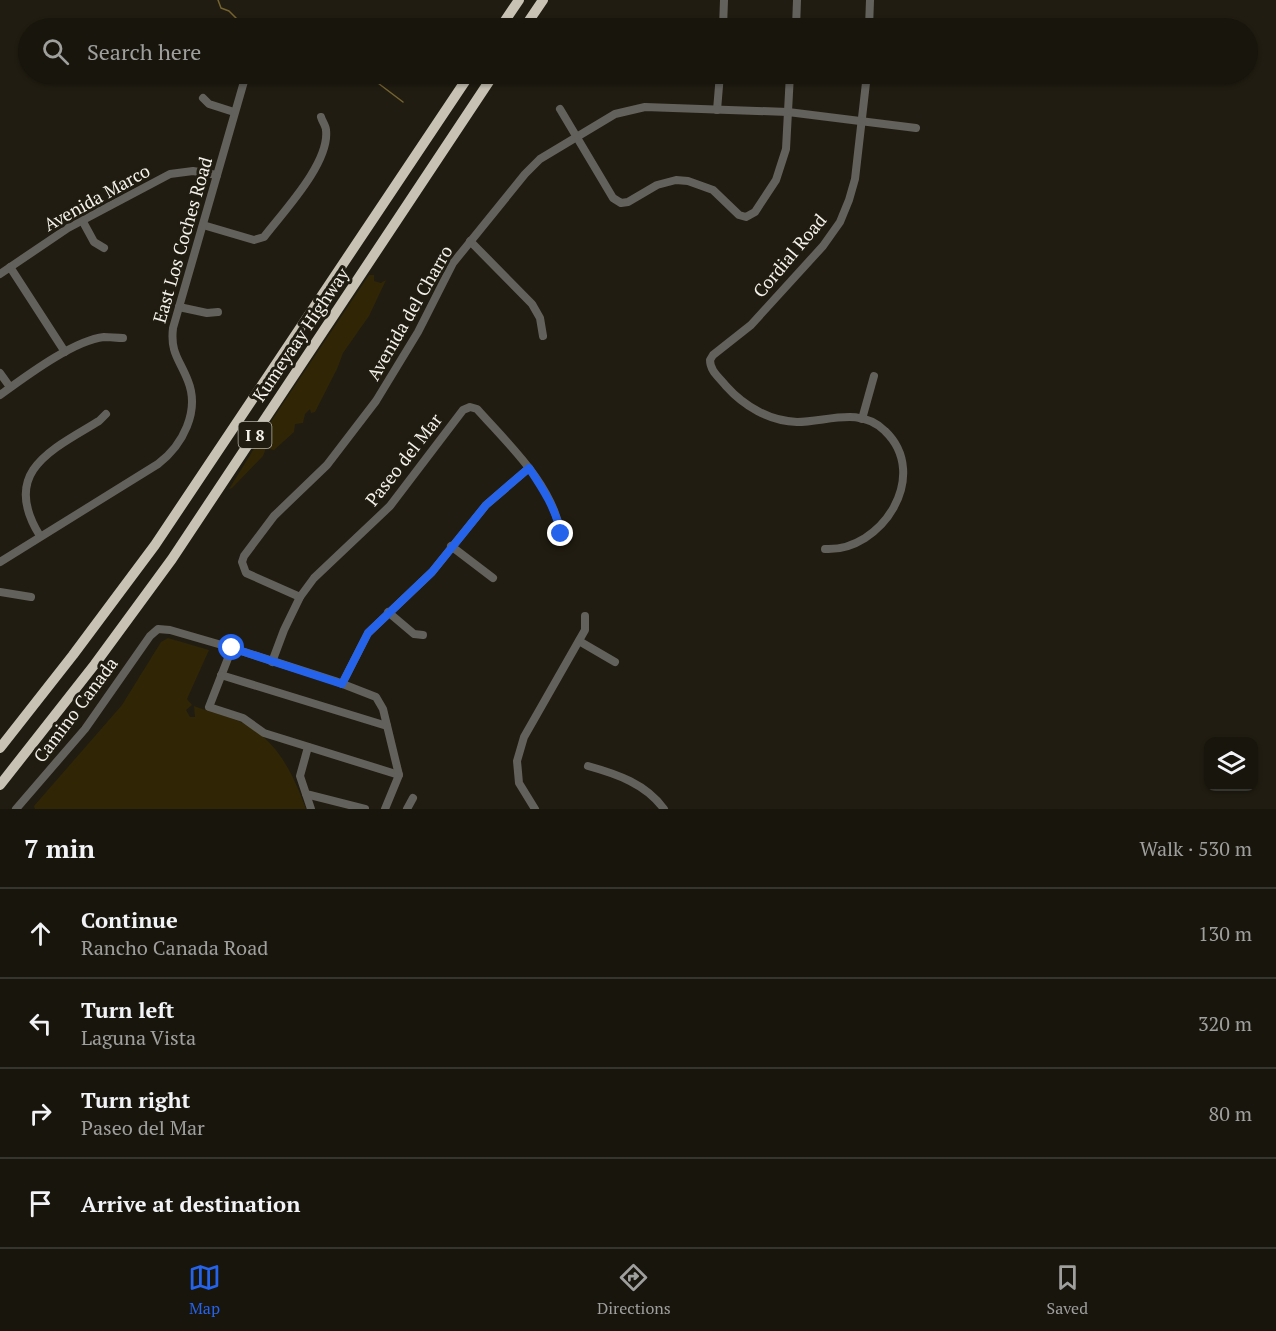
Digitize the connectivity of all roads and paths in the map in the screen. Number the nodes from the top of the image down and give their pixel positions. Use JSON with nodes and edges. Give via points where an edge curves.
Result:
{"nodes":[{"id":1,"x":519,"y":0,"type":"edge"},
{"id":2,"x":543,"y":0,"type":"edge"},
{"id":3,"x":724,"y":0,"type":"edge"},
{"id":4,"x":797,"y":0,"type":"edge"},
{"id":5,"x":870,"y":0,"type":"edge"},
{"id":6,"x":507,"y":18,"type":"edge"},
{"id":7,"x":531,"y":18,"type":"edge"},
{"id":8,"x":723,"y":18,"type":"edge"},
{"id":9,"x":796,"y":18,"type":"edge"},
{"id":10,"x":869,"y":18,"type":"edge"},
{"id":11,"x":243,"y":84,"type":"edge"},
{"id":12,"x":463,"y":84,"type":"edge"},
{"id":13,"x":487,"y":84,"type":"edge"},
{"id":14,"x":719,"y":84,"type":"edge"},
{"id":15,"x":789,"y":84,"type":"edge"},
{"id":16,"x":866,"y":84,"type":"edge"},
{"id":17,"x":202,"y":98,"type":"dead end"},
{"id":18,"x":560,"y":109,"type":"dead end"},
{"id":19,"x":717,"y":110,"type":"junction"},
{"id":20,"x":234,"y":112,"type":"junction"},
{"id":21,"x":788,"y":112,"type":"junction"},
{"id":22,"x":321,"y":117,"type":"dead end"},
{"id":23,"x":862,"y":120,"type":"junction"},
{"id":24,"x":916,"y":128,"type":"dead end"},
{"id":25,"x":576,"y":136,"type":"junction"},
{"id":26,"x":217,"y":175,"type":"junction"},
{"id":27,"x":82,"y":220,"type":"junction"},
{"id":28,"x":203,"y":225,"type":"junction"},
{"id":29,"x":470,"y":241,"type":"junction"},
{"id":30,"x":104,"y":248,"type":"dead end"},
{"id":31,"x":10,"y":267,"type":"junction"},
{"id":32,"x":0,"y":274,"type":"edge"},
{"id":33,"x":179,"y":307,"type":"junction"},
{"id":34,"x":219,"y":312,"type":"dead end"},
{"id":35,"x":543,"y":336,"type":"dead end"},
{"id":36,"x":123,"y":338,"type":"dead end"},
{"id":37,"x":65,"y":352,"type":"junction"},
{"id":38,"x":0,"y":372,"type":"edge"},
{"id":39,"x":874,"y":376,"type":"dead end"},
{"id":40,"x":10,"y":387,"type":"junction"},
{"id":41,"x":0,"y":395,"type":"edge"},
{"id":42,"x":106,"y":414,"type":"dead end"},
{"id":43,"x":862,"y":419,"type":"junction"},
{"id":44,"x":529,"y":468,"type":"junction"},
{"id":45,"x":561,"y":534,"type":"dead end"},
{"id":46,"x":40,"y":536,"type":"junction"},
{"id":47,"x":451,"y":546,"type":"junction"},
{"id":48,"x":825,"y":549,"type":"dead end"},
{"id":49,"x":0,"y":562,"type":"edge"},
{"id":50,"x":493,"y":578,"type":"dead end"},
{"id":51,"x":0,"y":592,"type":"edge"},
{"id":52,"x":31,"y":597,"type":"dead end"},
{"id":53,"x":300,"y":597,"type":"junction"},
{"id":54,"x":388,"y":612,"type":"junction"},
{"id":55,"x":585,"y":616,"type":"dead end"},
{"id":56,"x":423,"y":635,"type":"dead end"},
{"id":57,"x":579,"y":641,"type":"junction"},
{"id":58,"x":232,"y":648,"type":"junction"},
{"id":59,"x":272,"y":662,"type":"junction"},
{"id":60,"x":615,"y":662,"type":"dead end"},
{"id":61,"x":221,"y":675,"type":"junction"},
{"id":62,"x":342,"y":684,"type":"junction"},
{"id":63,"x":387,"y":726,"type":"junction"},
{"id":64,"x":308,"y":747,"type":"junction"},
{"id":65,"x":0,"y":748,"type":"edge"},
{"id":66,"x":588,"y":766,"type":"dead end"},
{"id":67,"x":399,"y":774,"type":"junction"},
{"id":68,"x":0,"y":785,"type":"edge"},
{"id":69,"x":306,"y":794,"type":"junction"},
{"id":70,"x":413,"y":798,"type":"dead end"},
{"id":71,"x":16,"y":809,"type":"edge"},
{"id":72,"x":311,"y":809,"type":"edge"},
{"id":73,"x":365,"y":809,"type":"edge"},
{"id":74,"x":385,"y":809,"type":"edge"},
{"id":75,"x":407,"y":809,"type":"edge"},
{"id":76,"x":535,"y":809,"type":"edge"},
{"id":77,"x":664,"y":809,"type":"edge"}],
"edges":[{"from":1,"to":6,"type":"highway"},
{"from":2,"to":7,"type":"highway"},
{"from":3,"to":8,"type":"street"},
{"from":4,"to":9,"type":"street"},
{"from":5,"to":10,"type":"street"},
{"from":11,"to":20,"type":"street","name":"East Los Coches Road"},
{"from":12,"to":65,"type":"highway","name":"Kumeyaay Highway","number":"I 8","via":[[155,545]]},
{"from":13,"to":68,"type":"highway","name":"Kumeyaay Highway","number":"I 8","via":[[172,559]]},
{"from":14,"to":19,"type":"street"},
{"from":15,"to":21,"type":"street"},
{"from":16,"to":23,"type":"street","name":"Cordial Road"},
{"from":17,"to":20,"type":"street"},
{"from":18,"to":25,"type":"street"},
{"from":19,"to":21,"type":"street","name":"Avenida del Charro"},
{"from":19,"to":25,"type":"street","name":"Avenida del Charro","via":[[630,110]]},
{"from":20,"to":26,"type":"street","name":"East Los Coches Road"},
{"from":21,"to":23,"type":"street","name":"Avenida del Charro"},
{"from":21,"to":25,"type":"street","via":[[786,149],[776,180],[755,212],[746,217],[713,190],[688,181],[657,184],[628,202],[621,202],[614,198]]},
{"from":22,"to":28,"type":"street","via":[[326,130],[313,173],[264,237],[254,240]]},
{"from":23,"to":24,"type":"street","name":"Avenida del Charro"},
{"from":23,"to":43,"type":"street","name":"Cordial Road","via":[[855,179],[833,234],[751,325],[710,360],[711,369],[735,395],[759,412],[795,422],[844,416]]},
{"from":25,"to":29,"type":"street","name":"Avenida del Charro","via":[[540,159]]},
{"from":26,"to":27,"type":"street","name":"Avenida Marco","via":[[193,171],[170,174]]},
{"from":26,"to":28,"type":"street","name":"East Los Coches Road"},
{"from":27,"to":30,"type":"street","via":[[94,242]]},
{"from":27,"to":31,"type":"street","name":"Avenida Marco"},
{"from":28,"to":33,"type":"street","name":"East Los Coches Road"},
{"from":29,"to":35,"type":"street","via":[[532,304],[540,318]]},
{"from":29,"to":53,"type":"street","name":"Avenida del Charro","via":[[453,263],[418,332],[376,401],[327,465],[274,516],[244,556],[246,573]]},
{"from":31,"to":32,"type":"street","name":"Avenida Marco"},
{"from":31,"to":37,"type":"street"},
{"from":33,"to":34,"type":"street"},
{"from":33,"to":46,"type":"street","name":"East Los Coches Road","via":[[173,346],[189,384],[192,404],[178,443],[158,464]]},
{"from":36,"to":37,"type":"street","via":[[91,340]]},
{"from":37,"to":40,"type":"street"},
{"from":38,"to":40,"type":"street"},
{"from":39,"to":43,"type":"street"},
{"from":40,"to":41,"type":"street"},
{"from":42,"to":46,"type":"street","via":[[46,454],[32,471],[26,505]]},
{"from":43,"to":48,"type":"street","via":[[884,430],[898,447],[903,486],[896,504],[868,536],[840,550]]},
{"from":44,"to":45,"type":"street","name":"Paseo del Mar","via":[[547,494]]},
{"from":44,"to":47,"type":"street","via":[[486,505]]},
{"from":44,"to":53,"type":"street","name":"Paseo del Mar","via":[[477,409],[463,410],[390,506],[314,578]]},
{"from":46,"to":49,"type":"street","name":"East Los Coches Road"},
{"from":47,"to":50,"type":"street"},
{"from":47,"to":54,"type":"street","via":[[432,572]]},
{"from":51,"to":52,"type":"street"},
{"from":53,"to":59,"type":"street","name":"Paseo del Mar"},
{"from":54,"to":56,"type":"street","via":[[414,634]]},
{"from":54,"to":62,"type":"street","via":[[364,638]]},
{"from":55,"to":57,"type":"street","via":[[585,630]]},
{"from":57,"to":60,"type":"street"},
{"from":57,"to":76,"type":"street","via":[[524,737],[517,761],[519,783]]},
{"from":58,"to":59,"type":"street"},
{"from":58,"to":61,"type":"street"},
{"from":58,"to":71,"type":"street","name":"Camino Canada","via":[[158,629],[85,729]]},
{"from":59,"to":62,"type":"street"},
{"from":61,"to":63,"type":"street"},
{"from":61,"to":64,"type":"street","via":[[209,707],[243,718],[264,733]]},
{"from":62,"to":63,"type":"street","via":[[376,697]]},
{"from":63,"to":67,"type":"street"},
{"from":64,"to":67,"type":"street"},
{"from":64,"to":69,"type":"street","via":[[300,776]]},
{"from":66,"to":77,"type":"street","via":[[641,786]]},
{"from":67,"to":74,"type":"street"},
{"from":69,"to":72,"type":"street"},
{"from":69,"to":73,"type":"street"},
{"from":70,"to":75,"type":"street"}]}
